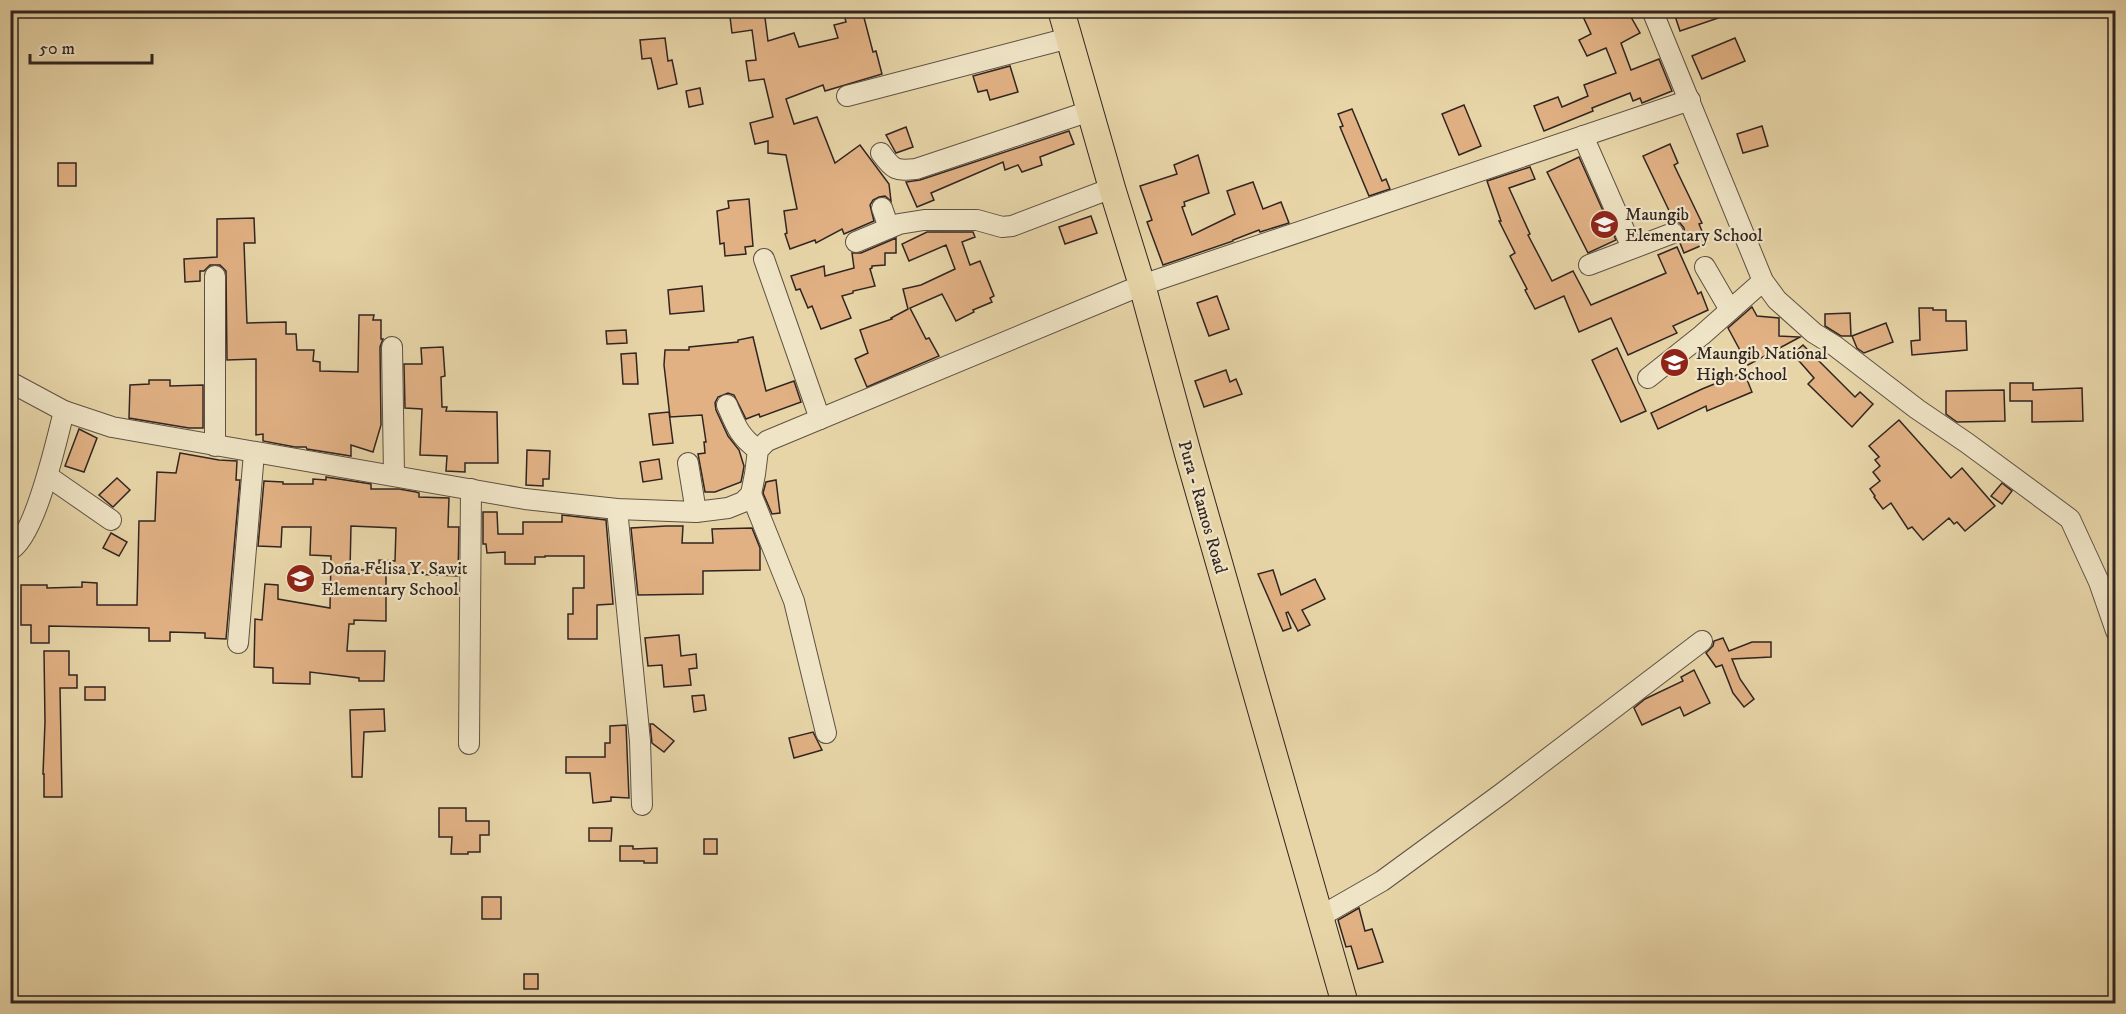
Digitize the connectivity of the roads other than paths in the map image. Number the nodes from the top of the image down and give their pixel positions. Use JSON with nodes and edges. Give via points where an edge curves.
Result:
{"nodes":[{"id":1,"x":1061,"y":10,"type":"edge"},
{"id":2,"x":1652,"y":10,"type":"edge"},
{"id":3,"x":1069,"y":38,"type":"junction"},
{"id":4,"x":847,"y":96,"type":"dead end"},
{"id":5,"x":1690,"y":100,"type":"junction"},
{"id":6,"x":1090,"y":111,"type":"junction"},
{"id":7,"x":1583,"y":136,"type":"junction"},
{"id":8,"x":881,"y":153,"type":"dead end"},
{"id":9,"x":1112,"y":188,"type":"junction"},
{"id":10,"x":882,"y":208,"type":"dead end"},
{"id":11,"x":889,"y":228,"type":"junction"},
{"id":12,"x":1673,"y":233,"type":"dead end"},
{"id":13,"x":856,"y":242,"type":"dead end"},
{"id":14,"x":1632,"y":248,"type":"junction"},
{"id":15,"x":764,"y":259,"type":"dead end"},
{"id":16,"x":1589,"y":265,"type":"dead end"},
{"id":17,"x":1705,"y":267,"type":"dead end"},
{"id":18,"x":215,"y":276,"type":"dead end"},
{"id":19,"x":1763,"y":281,"type":"junction"},
{"id":20,"x":1142,"y":285,"type":"junction"},
{"id":21,"x":1730,"y":310,"type":"junction"},
{"id":22,"x":392,"y":347,"type":"dead end"},
{"id":23,"x":1648,"y":378,"type":"dead end"},
{"id":24,"x":10,"y":382,"type":"edge"},
{"id":25,"x":727,"y":405,"type":"dead end"},
{"id":26,"x":64,"y":411,"type":"junction"},
{"id":27,"x":820,"y":419,"type":"junction"},
{"id":28,"x":214,"y":446,"type":"junction"},
{"id":29,"x":758,"y":450,"type":"junction"},
{"id":30,"x":254,"y":453,"type":"junction"},
{"id":31,"x":688,"y":462,"type":"dead end"},
{"id":32,"x":394,"y":476,"type":"junction"},
{"id":33,"x":49,"y":477,"type":"junction"},
{"id":34,"x":471,"y":489,"type":"junction"},
{"id":35,"x":750,"y":494,"type":"junction"},
{"id":36,"x":617,"y":509,"type":"junction"},
{"id":37,"x":696,"y":512,"type":"junction"},
{"id":38,"x":111,"y":520,"type":"dead end"},
{"id":39,"x":11,"y":554,"type":"edge"},
{"id":40,"x":2115,"y":631,"type":"edge"},
{"id":41,"x":1702,"y":641,"type":"dead end"},
{"id":42,"x":238,"y":643,"type":"dead end"},
{"id":43,"x":826,"y":732,"type":"dead end"},
{"id":44,"x":469,"y":744,"type":"dead end"},
{"id":45,"x":642,"y":805,"type":"dead end"},
{"id":46,"x":1321,"y":916,"type":"junction"},
{"id":47,"x":1345,"y":1004,"type":"edge"}],
"edges":[{"from":1,"to":3,"type":"main road","name":"Pura - Ramos Road"},
{"from":2,"to":5,"type":"street"},
{"from":3,"to":4,"type":"street"},
{"from":3,"to":6,"type":"main road","name":"Pura - Ramos Road"},
{"from":5,"to":7,"type":"street"},
{"from":5,"to":19,"type":"street"},
{"from":6,"to":8,"type":"street","via":[[916,169],[897,170]]},
{"from":6,"to":9,"type":"main road","name":"Pura - Ramos Road"},
{"from":7,"to":14,"type":"street"},
{"from":7,"to":20,"type":"street"},
{"from":9,"to":11,"type":"street","via":[[1012,226],[977,220],[924,220]]},
{"from":9,"to":20,"type":"main road","name":"Pura - Ramos Road"},
{"from":10,"to":11,"type":"street"},
{"from":11,"to":13,"type":"street"},
{"from":12,"to":14,"type":"street"},
{"from":14,"to":16,"type":"street"},
{"from":15,"to":27,"type":"street"},
{"from":17,"to":21,"type":"street"},
{"from":18,"to":28,"type":"street"},
{"from":19,"to":21,"type":"street"},
{"from":19,"to":40,"type":"street","via":[[1777,300],[1814,333],[2070,519],[2099,582]]},
{"from":20,"to":27,"type":"street"},
{"from":20,"to":46,"type":"main road","name":"Pura - Ramos Road"},
{"from":21,"to":23,"type":"street"},
{"from":22,"to":32,"type":"street"},
{"from":24,"to":26,"type":"street"},
{"from":25,"to":29,"type":"street","via":[[744,440]]},
{"from":26,"to":28,"type":"street","via":[[112,427]]},
{"from":26,"to":33,"type":"street"},
{"from":27,"to":29,"type":"street","via":[[767,441]]},
{"from":28,"to":30,"type":"street"},
{"from":29,"to":35,"type":"street"},
{"from":30,"to":32,"type":"street"},
{"from":30,"to":42,"type":"street"},
{"from":31,"to":37,"type":"street"},
{"from":32,"to":34,"type":"street"},
{"from":33,"to":38,"type":"street"},
{"from":33,"to":39,"type":"street","via":[[22,540]]},
{"from":34,"to":36,"type":"street"},
{"from":34,"to":44,"type":"street"},
{"from":35,"to":37,"type":"street","via":[[728,508]]},
{"from":35,"to":43,"type":"street","via":[[794,601]]},
{"from":36,"to":37,"type":"street"},
{"from":36,"to":45,"type":"street","via":[[640,741]]},
{"from":41,"to":46,"type":"street","via":[[1382,881]]},
{"from":46,"to":47,"type":"main road","name":"Pura - Ramos Road"}]}
